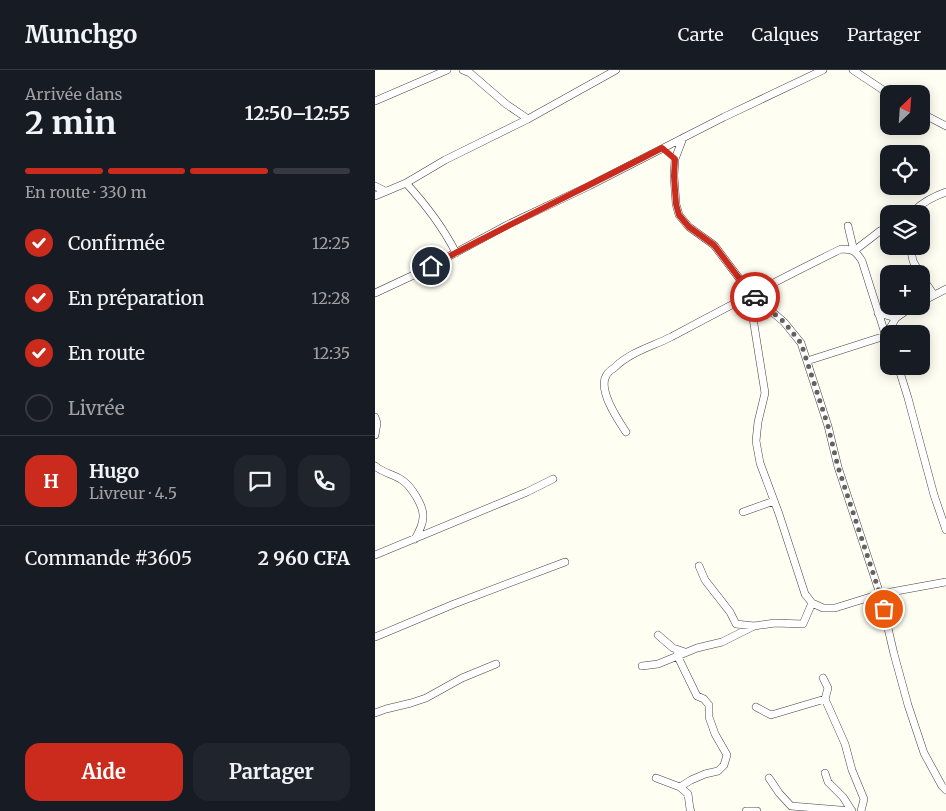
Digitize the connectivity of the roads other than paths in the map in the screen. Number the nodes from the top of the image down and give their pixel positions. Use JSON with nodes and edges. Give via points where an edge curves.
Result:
{"nodes":[{"id":1,"x":447,"y":70,"type":"edge"},
{"id":2,"x":463,"y":70,"type":"edge"},
{"id":3,"x":616,"y":70,"type":"edge"},
{"id":4,"x":823,"y":70,"type":"edge"},
{"id":5,"x":853,"y":70,"type":"edge"},
{"id":6,"x":880,"y":88,"type":"edge"},
{"id":7,"x":375,"y":101,"type":"edge"},
{"id":8,"x":930,"y":118,"type":"edge"},
{"id":9,"x":528,"y":119,"type":"junction"},
{"id":10,"x":946,"y":126,"type":"edge"},
{"id":11,"x":683,"y":138,"type":"junction"},
{"id":12,"x":662,"y":148,"type":"junction"},
{"id":13,"x":675,"y":159,"type":"junction"},
{"id":14,"x":407,"y":183,"type":"junction"},
{"id":15,"x":375,"y":186,"type":"edge"},
{"id":16,"x":385,"y":191,"type":"junction"},
{"id":17,"x":946,"y":192,"type":"edge"},
{"id":18,"x":375,"y":196,"type":"edge"},
{"id":19,"x":921,"y":205,"type":"edge"},
{"id":20,"x":848,"y":226,"type":"dead end"},
{"id":21,"x":880,"y":231,"type":"edge"},
{"id":22,"x":854,"y":251,"type":"junction"},
{"id":23,"x":456,"y":253,"type":"junction"},
{"id":24,"x":930,"y":288,"type":"edge"},
{"id":25,"x":946,"y":289,"type":"edge"},
{"id":26,"x":375,"y":293,"type":"edge"},
{"id":27,"x":935,"y":295,"type":"junction"},
{"id":28,"x":753,"y":296,"type":"junction"},
{"id":29,"x":930,"y":298,"type":"edge"},
{"id":30,"x":878,"y":313,"type":"junction"},
{"id":31,"x":900,"y":315,"type":"edge"},
{"id":32,"x":896,"y":318,"type":"junction"},
{"id":33,"x":882,"y":325,"type":"edge"},
{"id":34,"x":892,"y":325,"type":"edge"},
{"id":35,"x":880,"y":338,"type":"edge"},
{"id":36,"x":807,"y":361,"type":"junction"},
{"id":37,"x":900,"y":375,"type":"edge"},
{"id":38,"x":375,"y":417,"type":"edge"},
{"id":39,"x":625,"y":432,"type":"dead end"},
{"id":40,"x":375,"y":436,"type":"edge"},
{"id":41,"x":375,"y":466,"type":"edge"},
{"id":42,"x":553,"y":479,"type":"dead end"},
{"id":43,"x":774,"y":501,"type":"junction"},
{"id":44,"x":743,"y":512,"type":"dead end"},
{"id":45,"x":946,"y":530,"type":"edge"},
{"id":46,"x":415,"y":539,"type":"junction"},
{"id":47,"x":375,"y":555,"type":"edge"},
{"id":48,"x":565,"y":562,"type":"dead end"},
{"id":49,"x":699,"y":566,"type":"dead end"},
{"id":50,"x":946,"y":582,"type":"edge"},
{"id":51,"x":880,"y":594,"type":"junction"},
{"id":52,"x":812,"y":603,"type":"junction"},
{"id":53,"x":754,"y":626,"type":"junction"},
{"id":54,"x":658,"y":635,"type":"dead end"},
{"id":55,"x":375,"y":637,"type":"edge"},
{"id":56,"x":685,"y":652,"type":"junction"},
{"id":57,"x":677,"y":655,"type":"junction"},
{"id":58,"x":496,"y":664,"type":"dead end"},
{"id":59,"x":642,"y":666,"type":"dead end"},
{"id":60,"x":823,"y":678,"type":"dead end"},
{"id":61,"x":825,"y":699,"type":"junction"},
{"id":62,"x":756,"y":707,"type":"dead end"},
{"id":63,"x":375,"y":713,"type":"edge"},
{"id":64,"x":825,"y":773,"type":"dead end"},
{"id":65,"x":656,"y":778,"type":"dead end"},
{"id":66,"x":769,"y":778,"type":"dead end"},
{"id":67,"x":680,"y":787,"type":"junction"},
{"id":68,"x":946,"y":790,"type":"edge"},
{"id":69,"x":691,"y":811,"type":"edge"},
{"id":70,"x":745,"y":811,"type":"edge"},
{"id":71,"x":757,"y":811,"type":"edge"},
{"id":72,"x":852,"y":811,"type":"edge"},
{"id":73,"x":861,"y":811,"type":"edge"}],
"edges":[{"from":1,"to":7,"type":"street"},
{"from":2,"to":9,"type":"street"},
{"from":3,"to":9,"type":"street"},
{"from":4,"to":11,"type":"street"},
{"from":5,"to":6,"type":"street"},
{"from":8,"to":10,"type":"street"},
{"from":9,"to":14,"type":"street","via":[[445,160]]},
{"from":11,"to":12,"type":"street"},
{"from":11,"to":13,"type":"street"},
{"from":12,"to":13,"type":"street"},
{"from":12,"to":23,"type":"street"},
{"from":13,"to":28,"type":"street","via":[[679,215],[689,227],[714,245]]},
{"from":14,"to":16,"type":"street"},
{"from":14,"to":23,"type":"street","via":[[447,234]]},
{"from":15,"to":16,"type":"street"},
{"from":16,"to":18,"type":"street"},
{"from":17,"to":19,"type":"street"},
{"from":20,"to":22,"type":"street"},
{"from":21,"to":22,"type":"street"},
{"from":22,"to":28,"type":"street","via":[[841,249]]},
{"from":22,"to":30,"type":"street","via":[[862,261]]},
{"from":23,"to":26,"type":"street"},
{"from":24,"to":27,"type":"street"},
{"from":25,"to":27,"type":"street"},
{"from":27,"to":29,"type":"street"},
{"from":28,"to":36,"type":"street","via":[[784,322],[801,343]]},
{"from":28,"to":39,"type":"street","via":[[633,354],[606,376],[604,385],[611,407]]},
{"from":28,"to":43,"type":"street","via":[[752,312],[765,394],[756,441]]},
{"from":30,"to":32,"type":"street"},
{"from":30,"to":33,"type":"street"},
{"from":31,"to":32,"type":"street"},
{"from":32,"to":34,"type":"street"},
{"from":35,"to":36,"type":"street"},
{"from":36,"to":51,"type":"street"},
{"from":37,"to":45,"type":"street"},
{"from":38,"to":40,"type":"street"},
{"from":41,"to":46,"type":"street","via":[[404,481],[420,502],[424,515]]},
{"from":42,"to":46,"type":"street"},
{"from":43,"to":44,"type":"street"},
{"from":43,"to":52,"type":"street","via":[[805,594]]},
{"from":46,"to":47,"type":"street"},
{"from":48,"to":55,"type":"street"},
{"from":49,"to":53,"type":"street","via":[[736,624]]},
{"from":50,"to":51,"type":"street"},
{"from":51,"to":52,"type":"street","via":[[835,608],[823,608]]},
{"from":51,"to":68,"type":"street","via":[[894,654],[924,753]]},
{"from":52,"to":53,"type":"street","via":[[803,624]]},
{"from":53,"to":56,"type":"street","via":[[722,642]]},
{"from":54,"to":56,"type":"street","via":[[673,648]]},
{"from":56,"to":57,"type":"street"},
{"from":57,"to":59,"type":"street","via":[[658,664]]},
{"from":57,"to":67,"type":"street","via":[[697,696],[709,705],[715,734],[727,755],[719,771],[705,774]]},
{"from":58,"to":63,"type":"street","via":[[426,698]]},
{"from":60,"to":61,"type":"street","via":[[828,688]]},
{"from":61,"to":62,"type":"street","via":[[771,715]]},
{"from":61,"to":73,"type":"street","via":[[864,798]]},
{"from":64,"to":72,"type":"street","via":[[828,782]]},
{"from":65,"to":67,"type":"street"},
{"from":66,"to":72,"type":"street","via":[[791,806]]},
{"from":67,"to":69,"type":"street","via":[[688,794]]},
{"from":70,"to":71,"type":"street"}]}
